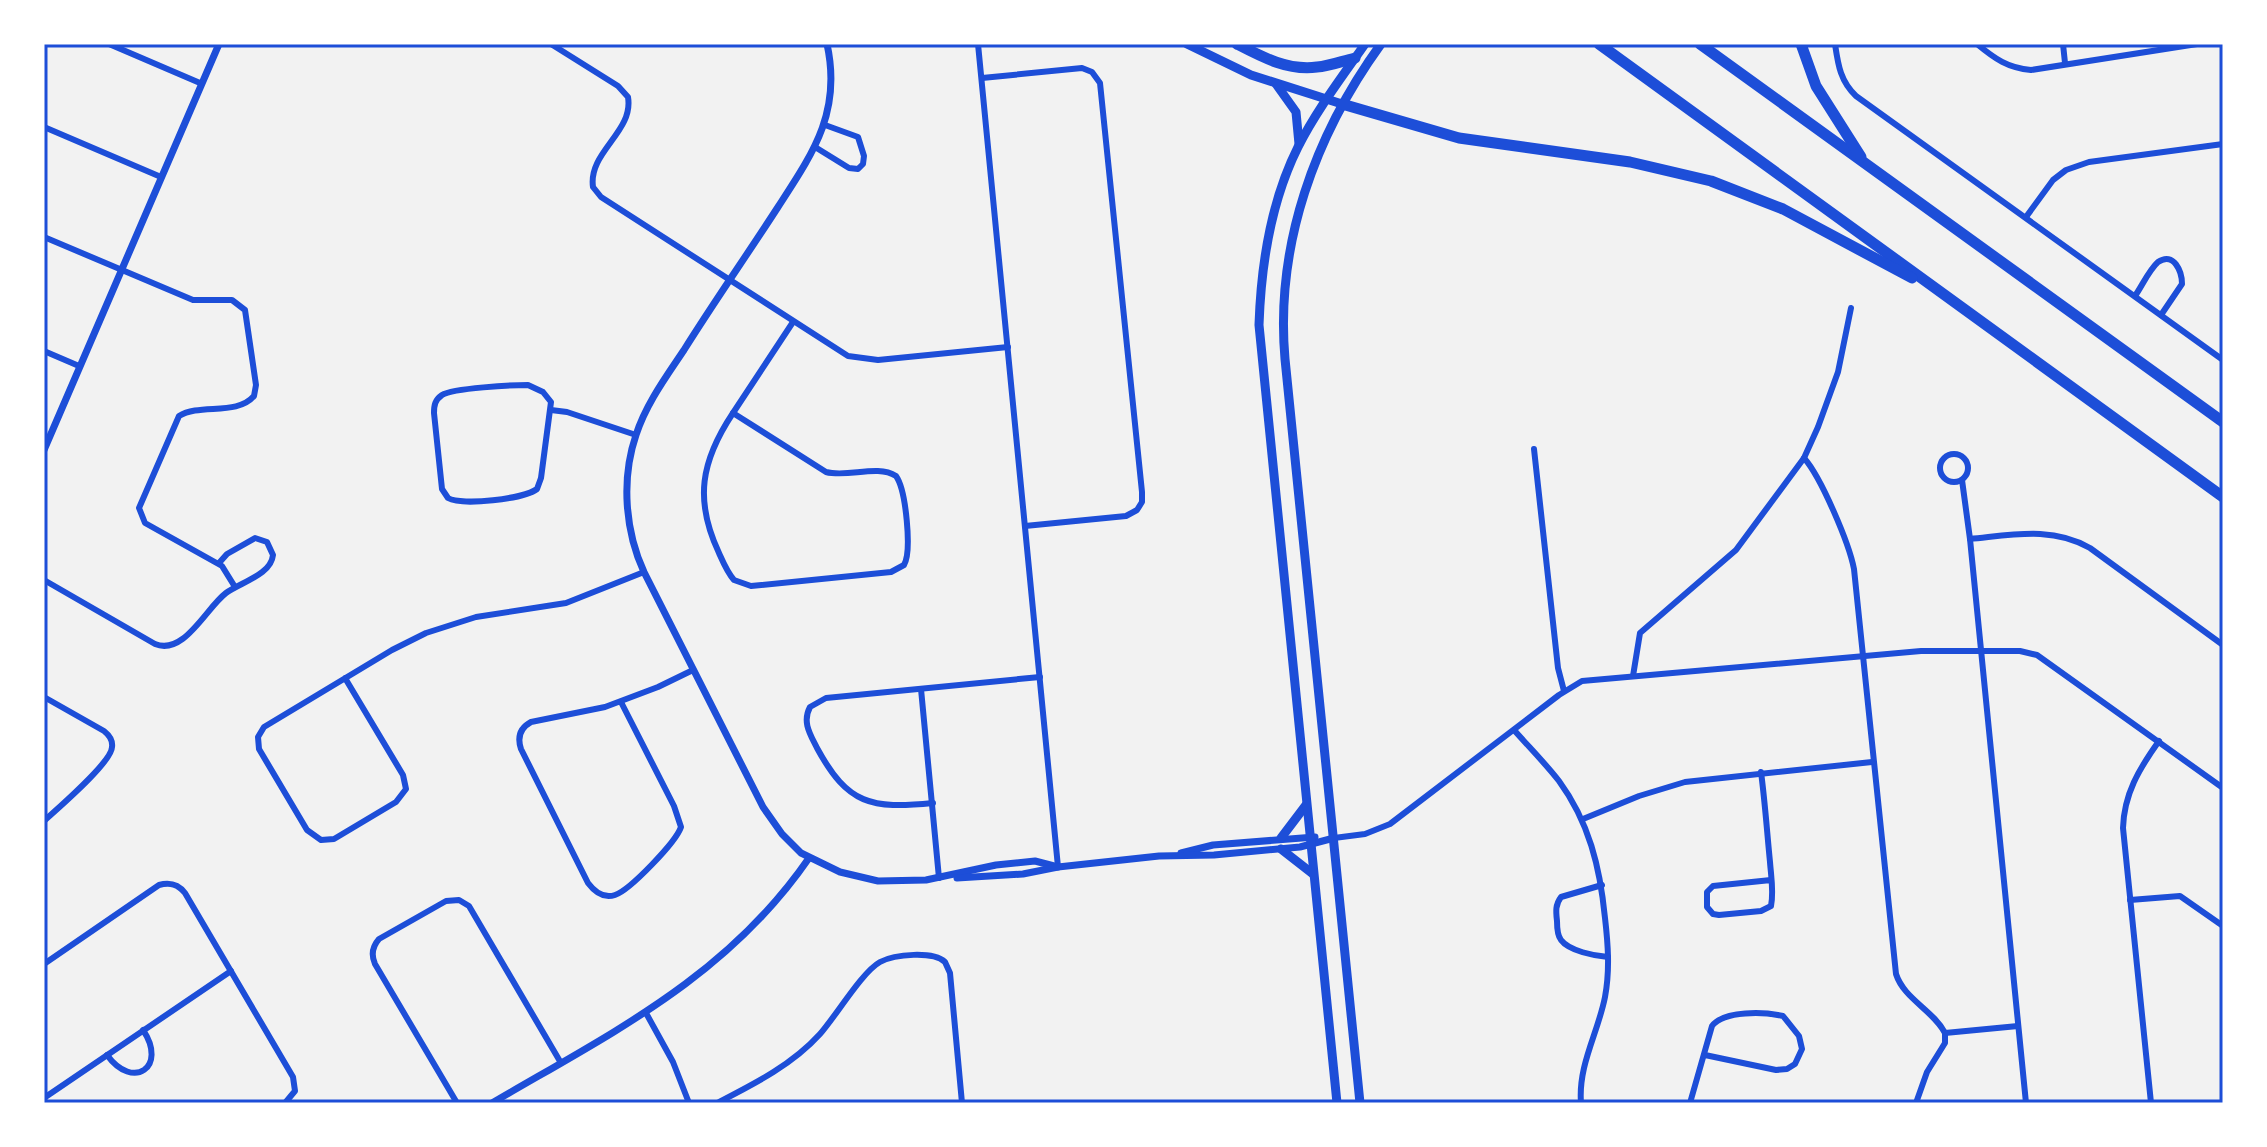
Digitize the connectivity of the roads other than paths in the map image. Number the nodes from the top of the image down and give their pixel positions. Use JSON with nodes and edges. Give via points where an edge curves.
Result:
{"nodes":[{"id":1,"x":109,"y":44,"type":"edge"},
{"id":2,"x":219,"y":44,"type":"edge"},
{"id":3,"x":551,"y":44,"type":"edge"},
{"id":4,"x":827,"y":44,"type":"edge"},
{"id":5,"x":978,"y":44,"type":"edge"},
{"id":6,"x":1187,"y":44,"type":"edge"},
{"id":7,"x":1237,"y":44,"type":"edge"},
{"id":8,"x":1365,"y":44,"type":"edge"},
{"id":9,"x":1381,"y":44,"type":"edge"},
{"id":10,"x":1599,"y":44,"type":"edge"},
{"id":11,"x":1700,"y":44,"type":"edge"},
{"id":12,"x":1801,"y":44,"type":"edge"},
{"id":13,"x":1835,"y":44,"type":"edge"},
{"id":14,"x":1977,"y":44,"type":"edge"},
{"id":15,"x":2063,"y":44,"type":"edge"},
{"id":16,"x":2197,"y":44,"type":"edge"},
{"id":17,"x":2164,"y":46,"type":"edge"},
{"id":18,"x":1355,"y":58,"type":"junction"},
{"id":19,"x":2065,"y":63,"type":"junction"},
{"id":20,"x":982,"y":78,"type":"junction"},
{"id":21,"x":200,"y":83,"type":"junction"},
{"id":22,"x":1276,"y":84,"type":"junction"},
{"id":23,"x":1327,"y":100,"type":"junction"},
{"id":24,"x":1342,"y":104,"type":"junction"},
{"id":25,"x":825,"y":125,"type":"junction"},
{"id":26,"x":44,"y":127,"type":"edge"},
{"id":27,"x":1299,"y":144,"type":"junction"},
{"id":28,"x":2223,"y":144,"type":"edge"},
{"id":29,"x":815,"y":147,"type":"junction"},
{"id":30,"x":1866,"y":164,"type":"junction"},
{"id":31,"x":161,"y":177,"type":"junction"},
{"id":32,"x":2026,"y":217,"type":"junction"},
{"id":33,"x":44,"y":237,"type":"edge"},
{"id":34,"x":121,"y":270,"type":"junction"},
{"id":35,"x":729,"y":280,"type":"junction"},
{"id":36,"x":2135,"y":296,"type":"junction"},
{"id":37,"x":1951,"y":300,"type":"junction"},
{"id":38,"x":1851,"y":308,"type":"dead end"},
{"id":39,"x":2161,"y":315,"type":"junction"},
{"id":40,"x":793,"y":322,"type":"junction"},
{"id":41,"x":1008,"y":347,"type":"junction"},
{"id":42,"x":44,"y":351,"type":"edge"},
{"id":43,"x":2223,"y":360,"type":"edge"},
{"id":44,"x":79,"y":366,"type":"junction"},
{"id":45,"x":551,"y":410,"type":"junction"},
{"id":46,"x":733,"y":413,"type":"junction"},
{"id":47,"x":2223,"y":422,"type":"edge"},
{"id":48,"x":636,"y":435,"type":"junction"},
{"id":49,"x":1534,"y":449,"type":"dead end"},
{"id":50,"x":44,"y":450,"type":"edge"},
{"id":51,"x":1804,"y":458,"type":"junction"},
{"id":52,"x":1962,"y":480,"type":"junction"},
{"id":53,"x":2223,"y":497,"type":"edge"},
{"id":54,"x":1025,"y":526,"type":"junction"},
{"id":55,"x":1970,"y":539,"type":"junction"},
{"id":56,"x":219,"y":563,"type":"junction"},
{"id":57,"x":644,"y":572,"type":"junction"},
{"id":58,"x":44,"y":580,"type":"edge"},
{"id":59,"x":235,"y":587,"type":"junction"},
{"id":60,"x":2223,"y":645,"type":"edge"},
{"id":61,"x":1981,"y":651,"type":"junction"},
{"id":62,"x":1862,"y":657,"type":"junction"},
{"id":63,"x":693,"y":670,"type":"junction"},
{"id":64,"x":1633,"y":676,"type":"junction"},
{"id":65,"x":1040,"y":677,"type":"junction"},
{"id":66,"x":345,"y":678,"type":"junction"},
{"id":67,"x":921,"y":689,"type":"junction"},
{"id":68,"x":1564,"y":691,"type":"junction"},
{"id":69,"x":44,"y":697,"type":"edge"},
{"id":70,"x":621,"y":702,"type":"junction"},
{"id":71,"x":1514,"y":730,"type":"junction"},
{"id":72,"x":2159,"y":741,"type":"junction"},
{"id":73,"x":1872,"y":762,"type":"junction"},
{"id":74,"x":1761,"y":772,"type":"junction"},
{"id":75,"x":2223,"y":788,"type":"edge"},
{"id":76,"x":933,"y":803,"type":"junction"},
{"id":77,"x":1306,"y":805,"type":"junction"},
{"id":78,"x":1583,"y":819,"type":"junction"},
{"id":79,"x":44,"y":821,"type":"edge"},
{"id":80,"x":1334,"y":838,"type":"junction"},
{"id":81,"x":1310,"y":840,"type":"junction"},
{"id":82,"x":1281,"y":843,"type":"junction"},
{"id":83,"x":809,"y":858,"type":"junction"},
{"id":84,"x":1058,"y":867,"type":"junction"},
{"id":85,"x":1313,"y":874,"type":"junction"},
{"id":86,"x":939,"y":878,"type":"junction"},
{"id":87,"x":1771,"y":880,"type":"junction"},
{"id":88,"x":1602,"y":885,"type":"junction"},
{"id":89,"x":2130,"y":900,"type":"junction"},
{"id":90,"x":2223,"y":926,"type":"edge"},
{"id":91,"x":1608,"y":957,"type":"junction"},
{"id":92,"x":44,"y":964,"type":"edge"},
{"id":93,"x":231,"y":971,"type":"junction"},
{"id":94,"x":646,"y":1013,"type":"junction"},
{"id":95,"x":2018,"y":1026,"type":"junction"},
{"id":96,"x":143,"y":1030,"type":"junction"},
{"id":97,"x":1945,"y":1033,"type":"junction"},
{"id":98,"x":107,"y":1055,"type":"junction"},
{"id":99,"x":1705,"y":1055,"type":"junction"},
{"id":100,"x":561,"y":1063,"type":"junction"},
{"id":101,"x":44,"y":1098,"type":"edge"},
{"id":102,"x":285,"y":1103,"type":"edge"},
{"id":103,"x":457,"y":1103,"type":"edge"},
{"id":104,"x":492,"y":1103,"type":"edge"},
{"id":105,"x":689,"y":1103,"type":"edge"},
{"id":106,"x":717,"y":1103,"type":"edge"},
{"id":107,"x":962,"y":1103,"type":"edge"},
{"id":108,"x":1337,"y":1103,"type":"edge"},
{"id":109,"x":1360,"y":1103,"type":"edge"},
{"id":110,"x":1581,"y":1103,"type":"edge"},
{"id":111,"x":1690,"y":1103,"type":"edge"},
{"id":112,"x":1916,"y":1103,"type":"edge"},
{"id":113,"x":2026,"y":1103,"type":"edge"},
{"id":114,"x":2151,"y":1103,"type":"edge"}],
"edges":[{"from":1,"to":21,"type":"street"},
{"from":2,"to":21,"type":"street"},
{"from":3,"to":35,"type":"street","via":[[628,97],[626,118],[594,168],[595,193]]},
{"from":4,"to":25,"type":"street","via":[[832,92]]},
{"from":5,"to":20,"type":"street"},
{"from":6,"to":22,"type":"main road"},
{"from":7,"to":18,"type":"highway","via":[[1294,67]]},
{"from":8,"to":18,"type":"main road"},
{"from":9,"to":24,"type":"main road"},
{"from":10,"to":37,"type":"highway"},
{"from":11,"to":30,"type":"highway"},
{"from":12,"to":30,"type":"highway","via":[[1816,86]]},
{"from":13,"to":32,"type":"street","via":[[1840,73],[1852,93]]},
{"from":14,"to":19,"type":"street","via":[[2012,68]]},
{"from":15,"to":19,"type":"street"},
{"from":16,"to":17,"type":"street"},
{"from":17,"to":19,"type":"street"},
{"from":18,"to":23,"type":"main road"},
{"from":20,"to":41,"type":"street"},
{"from":20,"to":54,"type":"street","via":[[1082,68],[1100,83],[1138,446],[1143,499],[1135,512]]},
{"from":21,"to":31,"type":"street"},
{"from":22,"to":23,"type":"main road"},
{"from":22,"to":27,"type":"main road","via":[[1296,112]]},
{"from":23,"to":24,"type":"main road"},
{"from":23,"to":27,"type":"main road"},
{"from":24,"to":37,"type":"highway","via":[[1459,138],[1648,165],[1727,185],[1799,217]]},
{"from":24,"to":80,"type":"main road","via":[[1301,200],[1283,310]]},
{"from":25,"to":29,"type":"street"},
{"from":25,"to":29,"type":"street","via":[[858,137],[864,161],[852,169]]},
{"from":26,"to":31,"type":"street"},
{"from":27,"to":77,"type":"main road","via":[[1269,237],[1259,325]]},
{"from":28,"to":32,"type":"street","via":[[2089,162],[2066,170]]},
{"from":29,"to":35,"type":"street"},
{"from":30,"to":47,"type":"highway"},
{"from":31,"to":34,"type":"street"},
{"from":32,"to":36,"type":"street"},
{"from":33,"to":34,"type":"street"},
{"from":34,"to":44,"type":"street"},
{"from":34,"to":56,"type":"street","via":[[197,301],[232,300],[246,313],[254,396],[243,405],[179,416],[139,508],[145,523]]},
{"from":35,"to":40,"type":"street"},
{"from":35,"to":48,"type":"street"},
{"from":36,"to":39,"type":"street"},
{"from":36,"to":39,"type":"street","via":[[2157,264],[2172,261],[2180,268],[2182,284]]},
{"from":37,"to":53,"type":"highway"},
{"from":38,"to":51,"type":"street","via":[[1838,372]]},
{"from":39,"to":43,"type":"street"},
{"from":40,"to":41,"type":"street","via":[[840,352],[865,360]]},
{"from":40,"to":46,"type":"street"},
{"from":41,"to":54,"type":"street"},
{"from":42,"to":44,"type":"street"},
{"from":44,"to":50,"type":"street"},
{"from":45,"to":45,"type":"street","via":[[547,396],[528,385],[441,396],[434,409],[445,496],[463,502],[534,492],[541,478]]},
{"from":45,"to":48,"type":"street"},
{"from":46,"to":46,"type":"street","via":[[708,461],[703,498],[711,536],[734,580],[751,586],[894,572],[904,565],[908,551],[896,476],[885,471],[822,471]]},
{"from":48,"to":57,"type":"street","via":[[627,506]]},
{"from":49,"to":68,"type":"street"},
{"from":51,"to":62,"type":"street","via":[[1851,555]]},
{"from":51,"to":64,"type":"street","via":[[1736,550],[1643,630]]},
{"from":52,"to":52,"type":"street","via":[[1968,471],[1966,460],[1947,456],[1941,474],[1950,482]]},
{"from":52,"to":55,"type":"street"},
{"from":54,"to":65,"type":"street"},
{"from":55,"to":60,"type":"street","via":[[2036,533],[2075,540]]},
{"from":55,"to":61,"type":"street"},
{"from":56,"to":59,"type":"street"},
{"from":56,"to":59,"type":"street","via":[[250,540],[267,542],[273,555],[270,565]]},
{"from":57,"to":63,"type":"street"},
{"from":57,"to":66,"type":"street","via":[[566,603],[446,625]]},
{"from":58,"to":59,"type":"street","via":[[164,647],[179,642]]},
{"from":61,"to":62,"type":"street"},
{"from":61,"to":72,"type":"street","via":[[2041,657]]},
{"from":61,"to":95,"type":"street"},
{"from":62,"to":64,"type":"street"},
{"from":62,"to":73,"type":"street"},
{"from":63,"to":70,"type":"street"},
{"from":63,"to":83,"type":"street","via":[[767,813]]},
{"from":64,"to":68,"type":"street","via":[[1591,678]]},
{"from":65,"to":67,"type":"street"},
{"from":65,"to":84,"type":"street"},
{"from":66,"to":66,"type":"street","via":[[267,725],[257,740],[307,830],[324,841],[396,802],[406,789],[403,775]]},
{"from":67,"to":76,"type":"street"},
{"from":67,"to":76,"type":"street","via":[[822,699],[810,707],[806,720],[827,766],[852,794],[891,806]]},
{"from":68,"to":71,"type":"street"},
{"from":69,"to":79,"type":"street","via":[[104,731],[112,746],[101,766]]},
{"from":70,"to":70,"type":"street","via":[[531,722],[519,740],[588,883],[609,896],[622,891],[681,827]]},
{"from":71,"to":78,"type":"street"},
{"from":71,"to":80,"type":"street","via":[[1390,824]]},
{"from":72,"to":75,"type":"street"},
{"from":72,"to":89,"type":"street","via":[[2134,779],[2124,811]]},
{"from":73,"to":74,"type":"street"},
{"from":73,"to":97,"type":"street","via":[[1897,978]]},
{"from":74,"to":78,"type":"street","via":[[1676,784]]},
{"from":74,"to":87,"type":"street"},
{"from":76,"to":86,"type":"street"},
{"from":77,"to":81,"type":"main road"},
{"from":77,"to":82,"type":"main road"},
{"from":78,"to":88,"type":"street"},
{"from":80,"to":81,"type":"street"},
{"from":80,"to":109,"type":"main road"},
{"from":81,"to":82,"type":"street"},
{"from":81,"to":85,"type":"main road"},
{"from":82,"to":84,"type":"street","via":[[1213,845]]},
{"from":82,"to":85,"type":"main road"},
{"from":83,"to":86,"type":"street","via":[[866,879]]},
{"from":83,"to":94,"type":"street","via":[[724,954]]},
{"from":84,"to":86,"type":"street","via":[[1010,876]]},
{"from":85,"to":108,"type":"main road"},
{"from":87,"to":87,"type":"street","via":[[1710,887],[1707,907],[1719,915],[1766,910],[1772,902]]},
{"from":88,"to":91,"type":"street"},
{"from":88,"to":91,"type":"street","via":[[1561,897],[1556,916],[1563,943]]},
{"from":89,"to":90,"type":"street","via":[[2180,896]]},
{"from":89,"to":114,"type":"street"},
{"from":91,"to":110,"type":"street","via":[[1606,994],[1583,1070]]},
{"from":92,"to":93,"type":"street","via":[[169,883],[185,893]]},
{"from":93,"to":96,"type":"street"},
{"from":93,"to":102,"type":"street","via":[[295,1079],[295,1091]]},
{"from":94,"to":100,"type":"street"},
{"from":94,"to":105,"type":"street"},
{"from":95,"to":97,"type":"street"},
{"from":95,"to":113,"type":"street"},
{"from":96,"to":98,"type":"street"},
{"from":96,"to":98,"type":"street","via":[[153,1052],[141,1071],[121,1071]]},
{"from":97,"to":112,"type":"street"},
{"from":98,"to":101,"type":"street"},
{"from":99,"to":99,"type":"street","via":[[1714,1022],[1729,1016],[1783,1016],[1802,1049],[1795,1064],[1781,1070]]},
{"from":99,"to":111,"type":"street"},
{"from":100,"to":103,"type":"street","via":[[469,906],[446,901],[379,939],[372,956]]},
{"from":100,"to":104,"type":"street"},
{"from":106,"to":107,"type":"street","via":[[803,1050],[878,964],[931,954],[945,962],[950,973]]}]}
